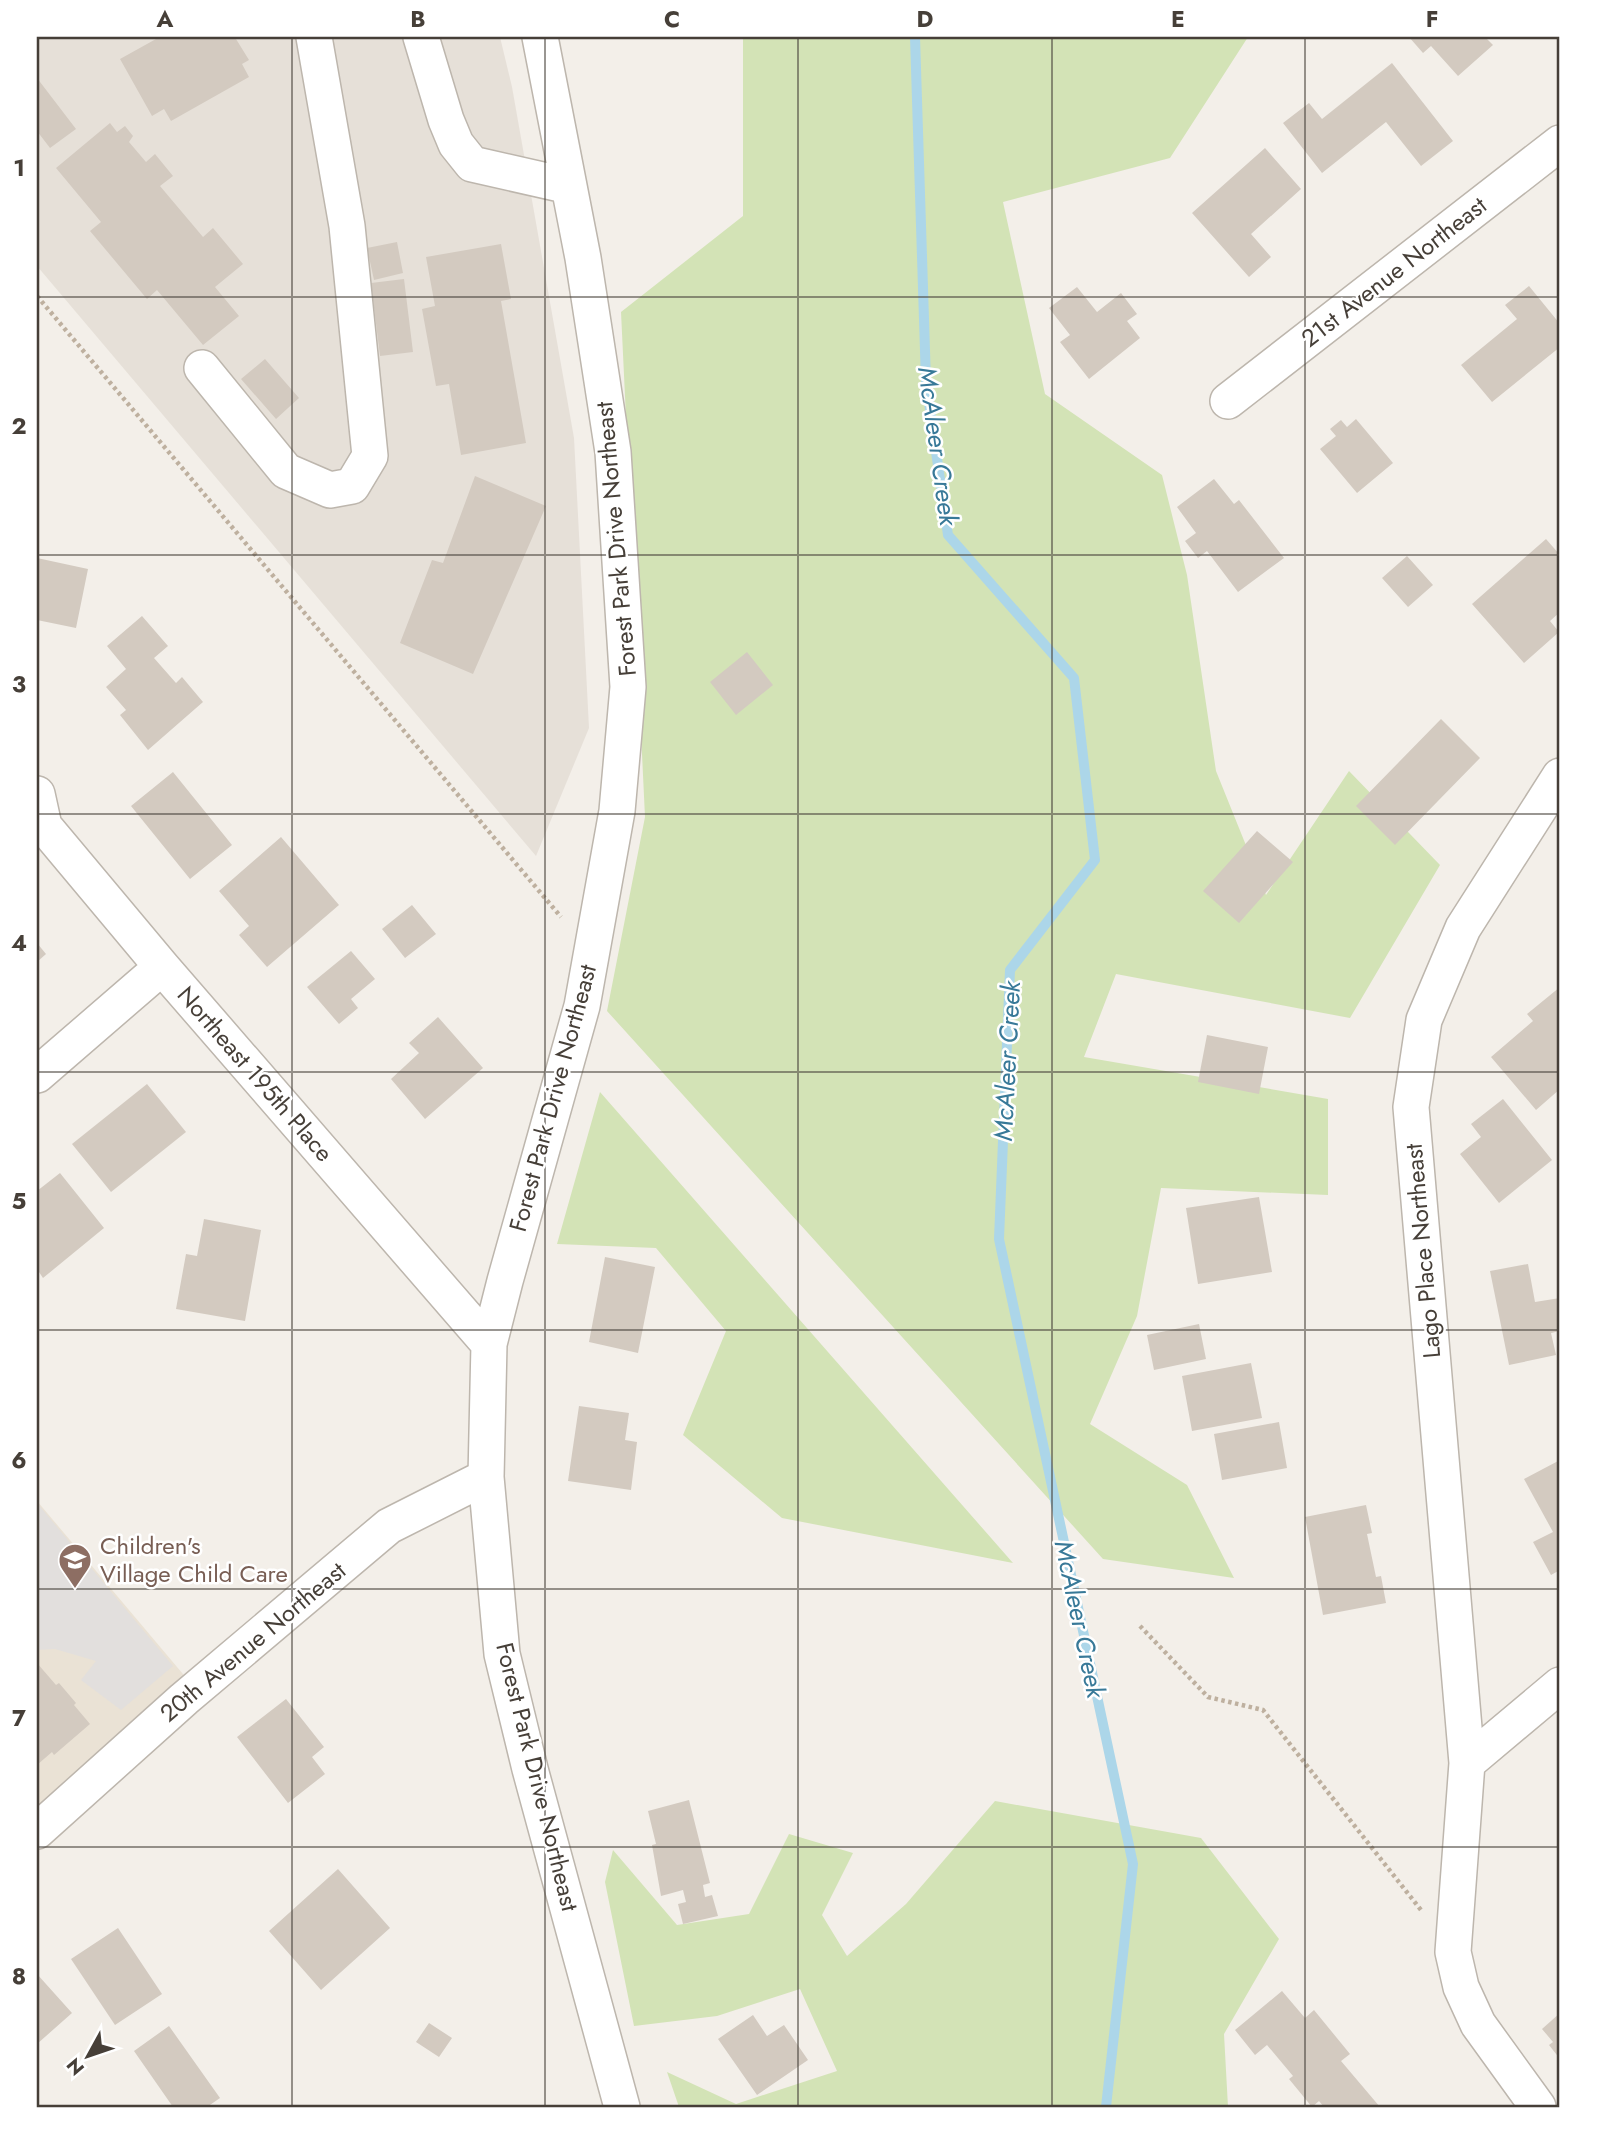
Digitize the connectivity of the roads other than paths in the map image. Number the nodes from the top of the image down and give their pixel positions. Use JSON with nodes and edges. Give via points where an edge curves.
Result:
{"nodes":[{"id":1,"x":314,"y":37,"type":"edge"},
{"id":2,"x":421,"y":37,"type":"edge"},
{"id":3,"x":540,"y":37,"type":"edge"},
{"id":4,"x":1560,"y":143,"type":"edge"},
{"id":5,"x":569,"y":186,"type":"junction"},
{"id":6,"x":202,"y":368,"type":"dead end"},
{"id":7,"x":1228,"y":401,"type":"dead end"},
{"id":8,"x":1560,"y":776,"type":"edge"},
{"id":9,"x":37,"y":794,"type":"edge"},
{"id":10,"x":162,"y":967,"type":"junction"},
{"id":11,"x":37,"y":1075,"type":"edge"},
{"id":12,"x":489,"y":1344,"type":"junction"},
{"id":13,"x":486,"y":1477,"type":"junction"},
{"id":14,"x":1560,"y":1685,"type":"edge"},
{"id":15,"x":1467,"y":1763,"type":"junction"},
{"id":16,"x":37,"y":1831,"type":"edge"},
{"id":17,"x":622,"y":2107,"type":"edge"},
{"id":18,"x":1538,"y":2107,"type":"edge"}],
"edges":[{"from":1,"to":6,"type":"street","via":[[347,226],[370,456],[352,486],[330,490],[286,471]]},
{"from":2,"to":5,"type":"street","via":[[456,144],[472,164]]},
{"from":3,"to":5,"type":"street","name":"Forest Park Drive Northeast"},
{"from":4,"to":7,"type":"street","name":"21st Avenue Northeast"},
{"from":5,"to":12,"type":"street","name":"Forest Park Drive Northeast","via":[[613,452],[628,687],[617,811],[582,1006]]},
{"from":8,"to":15,"type":"street","name":"Lago Place Northeast","via":[[1463,928],[1424,1020],[1410,1107]]},
{"from":9,"to":10,"type":"street","name":"Northeast 195th Place","via":[[44,826]]},
{"from":10,"to":11,"type":"street"},
{"from":10,"to":12,"type":"street","name":"Northeast 195th Place"},
{"from":12,"to":13,"type":"street","name":"Forest Park Drive Northeast"},
{"from":13,"to":16,"type":"street","name":"20th Avenue Northeast","via":[[389,1526]]},
{"from":13,"to":17,"type":"street","name":"Forest Park Drive Northeast","via":[[502,1654]]},
{"from":14,"to":15,"type":"street"},
{"from":15,"to":18,"type":"street","name":"Lago Place Northeast","via":[[1453,1952],[1461,1987],[1478,2024]]}]}
